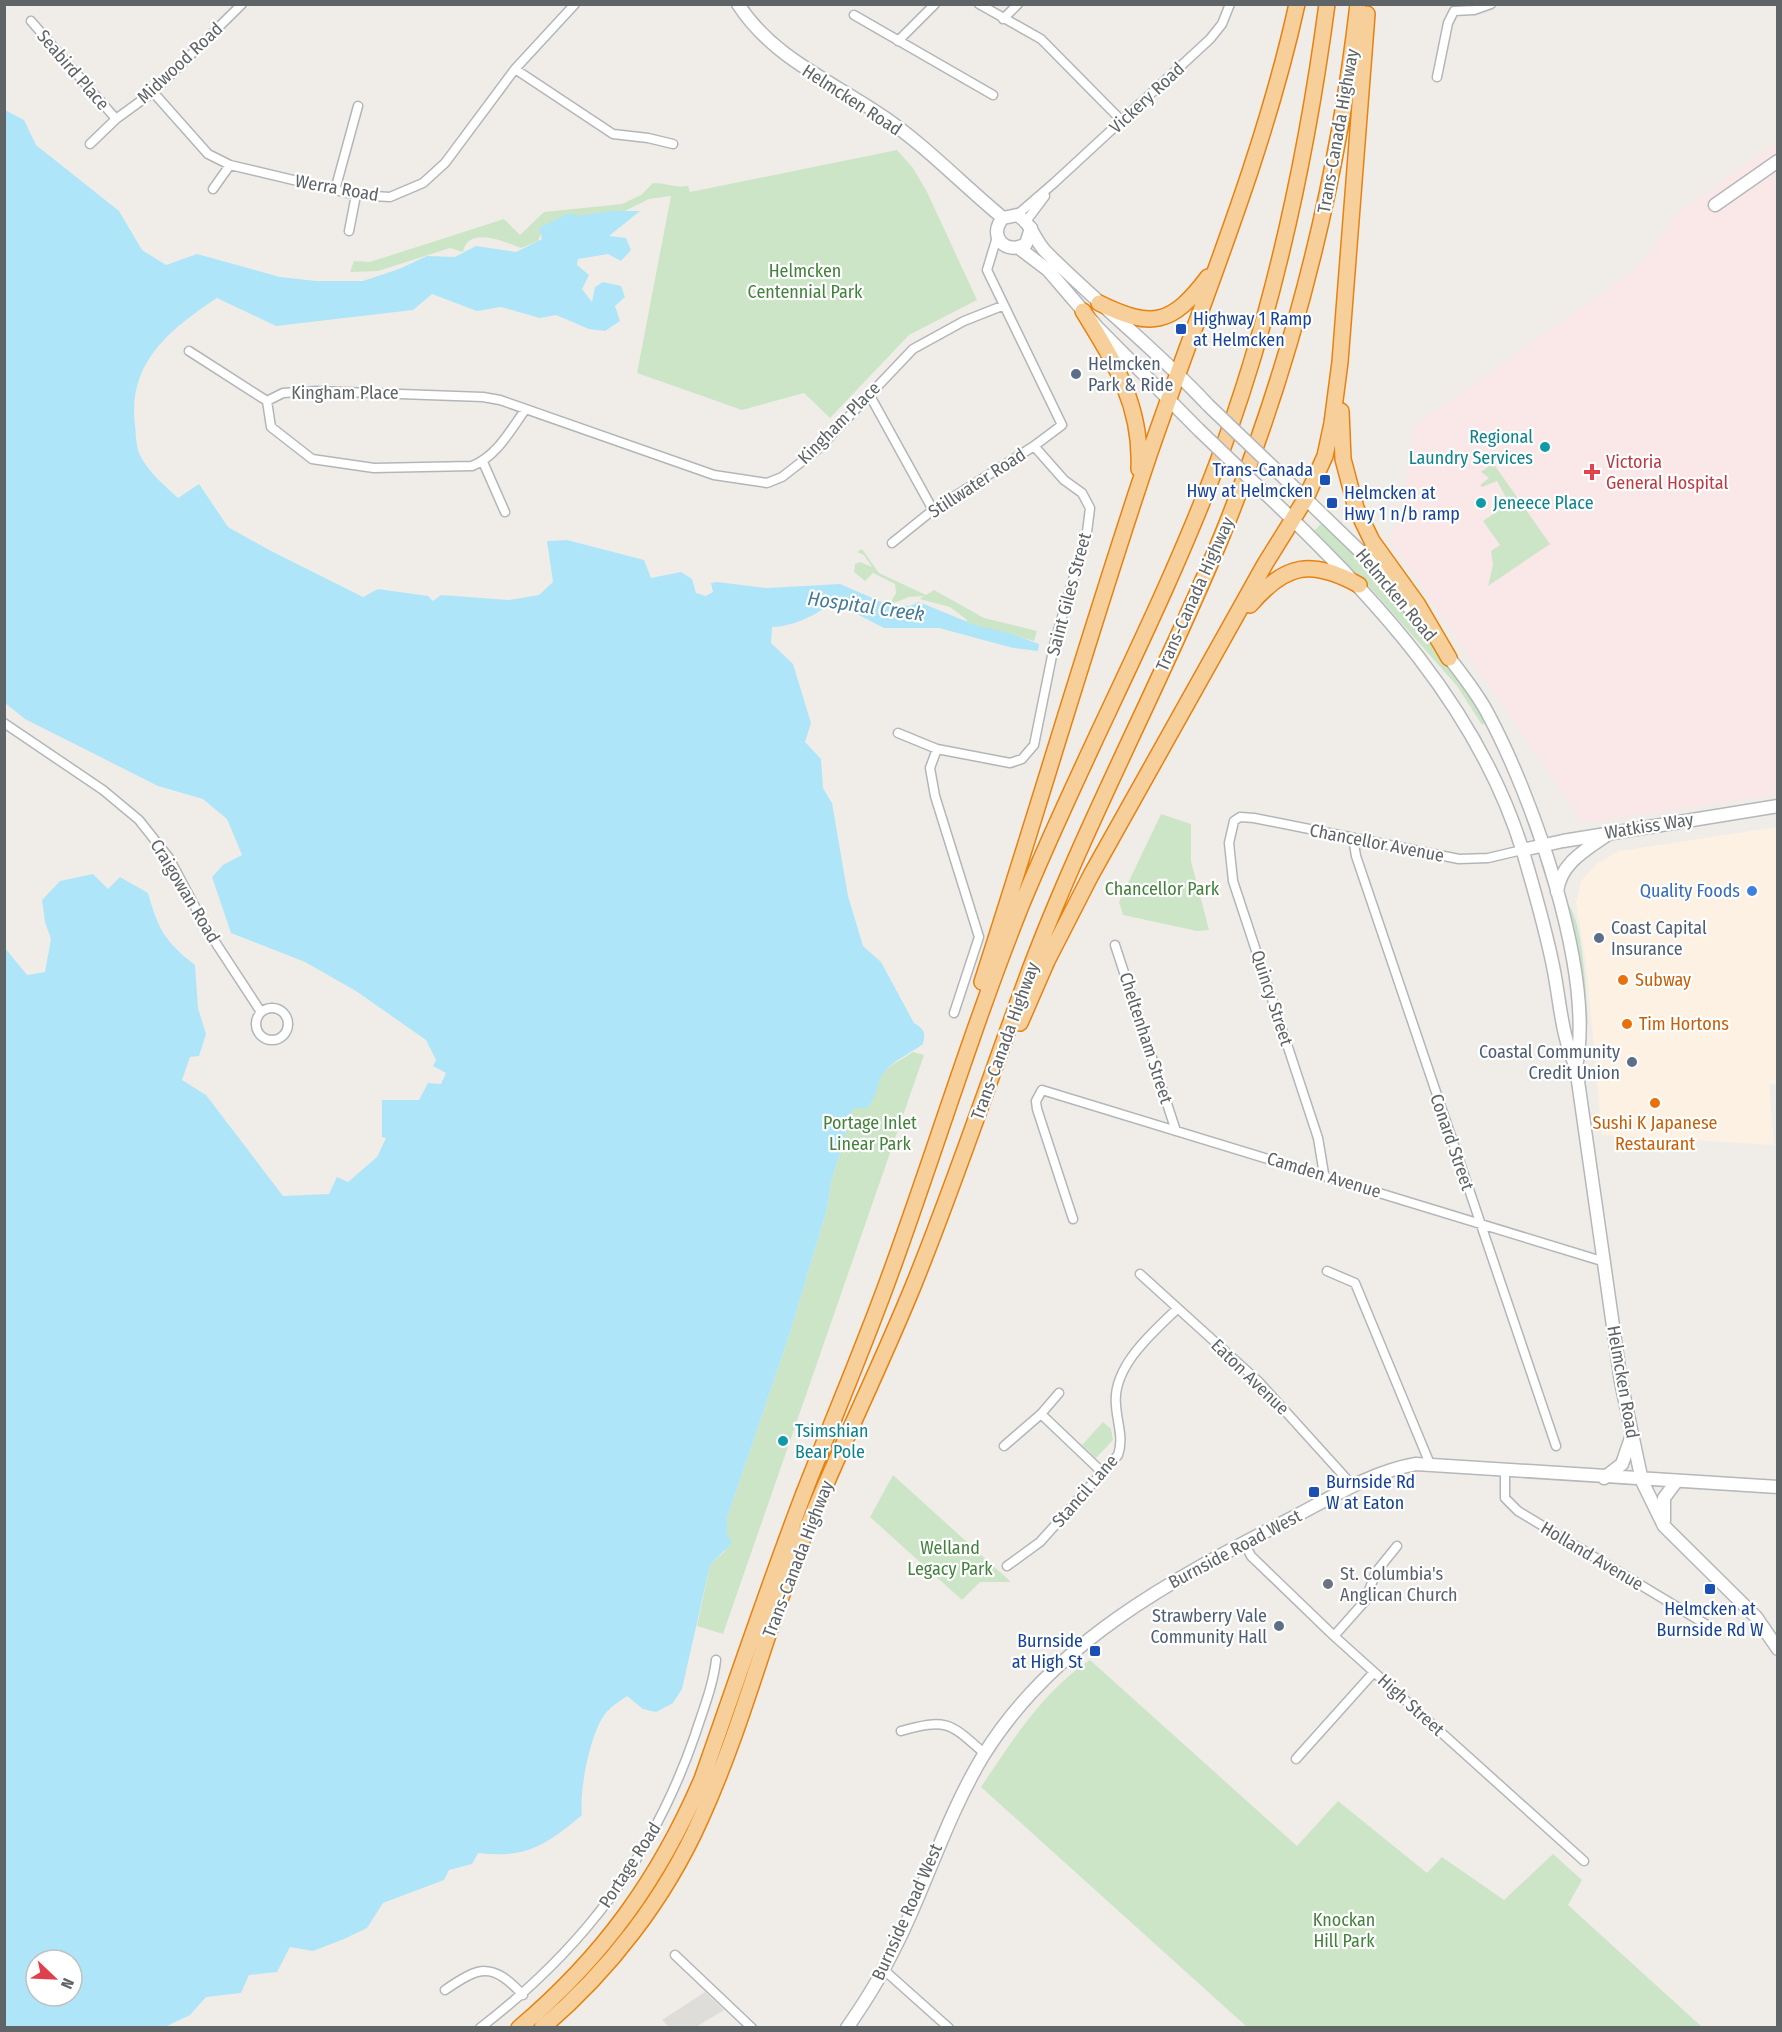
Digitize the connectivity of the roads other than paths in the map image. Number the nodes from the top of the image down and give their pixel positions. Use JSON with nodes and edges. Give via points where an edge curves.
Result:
{"nodes":[{"id":1,"x":242,"y":4,"type":"edge"},
{"id":2,"x":575,"y":4,"type":"edge"},
{"id":3,"x":738,"y":4,"type":"edge"},
{"id":4,"x":935,"y":4,"type":"edge"},
{"id":5,"x":979,"y":4,"type":"edge"},
{"id":6,"x":1018,"y":4,"type":"edge"},
{"id":7,"x":1230,"y":4,"type":"edge"},
{"id":8,"x":1297,"y":4,"type":"edge"},
{"id":9,"x":1327,"y":4,"type":"edge"},
{"id":10,"x":1358,"y":4,"type":"edge"},
{"id":11,"x":1368,"y":4,"type":"edge"},
{"id":12,"x":1491,"y":4,"type":"edge"},
{"id":13,"x":854,"y":15,"type":"dead end"},
{"id":14,"x":1003,"y":19,"type":"junction"},
{"id":15,"x":31,"y":21,"type":"dead end"},
{"id":16,"x":898,"y":41,"type":"junction"},
{"id":17,"x":514,"y":69,"type":"junction"},
{"id":18,"x":1437,"y":77,"type":"dead end"},
{"id":19,"x":153,"y":92,"type":"junction"},
{"id":20,"x":993,"y":96,"type":"dead end"},
{"id":21,"x":358,"y":106,"type":"dead end"},
{"id":22,"x":116,"y":118,"type":"junction"},
{"id":23,"x":1122,"y":121,"type":"junction"},
{"id":24,"x":90,"y":144,"type":"dead end"},
{"id":25,"x":673,"y":144,"type":"dead end"},
{"id":26,"x":1778,"y":161,"type":"edge"},
{"id":27,"x":230,"y":165,"type":"junction"},
{"id":28,"x":213,"y":189,"type":"dead end"},
{"id":29,"x":335,"y":190,"type":"junction"},
{"id":30,"x":356,"y":195,"type":"junction"},
{"id":31,"x":1715,"y":205,"type":"dead end"},
{"id":32,"x":1001,"y":221,"type":"junction"},
{"id":33,"x":1025,"y":221,"type":"junction"},
{"id":34,"x":349,"y":231,"type":"dead end"},
{"id":35,"x":999,"y":241,"type":"junction"},
{"id":36,"x":1019,"y":248,"type":"junction"},
{"id":37,"x":1217,"y":265,"type":"junction"},
{"id":38,"x":1099,"y":303,"type":"junction"},
{"id":39,"x":1002,"y":306,"type":"junction"},
{"id":40,"x":1083,"y":311,"type":"junction"},
{"id":41,"x":189,"y":351,"type":"dead end"},
{"id":42,"x":1340,"y":362,"type":"junction"},
{"id":43,"x":1178,"y":372,"type":"junction"},
{"id":44,"x":869,"y":394,"type":"junction"},
{"id":45,"x":1169,"y":398,"type":"junction"},
{"id":46,"x":267,"y":401,"type":"junction"},
{"id":47,"x":525,"y":410,"type":"junction"},
{"id":48,"x":1034,"y":446,"type":"junction"},
{"id":49,"x":483,"y":462,"type":"junction"},
{"id":50,"x":1138,"y":487,"type":"junction"},
{"id":51,"x":1306,"y":498,"type":"junction"},
{"id":52,"x":933,"y":510,"type":"junction"},
{"id":53,"x":505,"y":512,"type":"dead end"},
{"id":54,"x":1292,"y":518,"type":"junction"},
{"id":55,"x":892,"y":543,"type":"dead end"},
{"id":56,"x":1359,"y":585,"type":"junction"},
{"id":57,"x":1216,"y":655,"type":"junction"},
{"id":58,"x":1449,"y":658,"type":"junction"},
{"id":59,"x":4,"y":723,"type":"edge"},
{"id":60,"x":898,"y":733,"type":"dead end"},
{"id":61,"x":937,"y":749,"type":"junction"},
{"id":62,"x":1778,"y":806,"type":"edge"},
{"id":63,"x":1234,"y":821,"type":"joint"},
{"id":64,"x":1610,"y":832,"type":"junction"},
{"id":65,"x":1353,"y":838,"type":"junction"},
{"id":66,"x":1542,"y":846,"type":"junction"},
{"id":67,"x":1522,"y":850,"type":"junction"},
{"id":68,"x":1557,"y":894,"type":"junction"},
{"id":69,"x":1115,"y":945,"type":"dead end"},
{"id":70,"x":261,"y":1012,"type":"junction"},
{"id":71,"x":954,"y":1012,"type":"dead end"},
{"id":72,"x":1576,"y":1067,"type":"junction"},
{"id":73,"x":1176,"y":1131,"type":"junction"},
{"id":74,"x":1324,"y":1174,"type":"junction"},
{"id":75,"x":945,"y":1206,"type":"junction"},
{"id":76,"x":1073,"y":1219,"type":"dead end"},
{"id":77,"x":1480,"y":1225,"type":"junction"},
{"id":78,"x":1605,"y":1262,"type":"junction"},
{"id":79,"x":1327,"y":1271,"type":"dead end"},
{"id":80,"x":891,"y":1273,"type":"junction"},
{"id":81,"x":1140,"y":1274,"type":"dead end"},
{"id":82,"x":1176,"y":1309,"type":"junction"},
{"id":83,"x":1059,"y":1393,"type":"dead end"},
{"id":84,"x":1041,"y":1414,"type":"junction"},
{"id":85,"x":1632,"y":1435,"type":"junction"},
{"id":86,"x":1004,"y":1446,"type":"dead end"},
{"id":87,"x":1556,"y":1446,"type":"dead end"},
{"id":88,"x":1430,"y":1464,"type":"junction"},
{"id":89,"x":1505,"y":1470,"type":"junction"},
{"id":90,"x":1103,"y":1473,"type":"junction"},
{"id":91,"x":1604,"y":1478,"type":"junction"},
{"id":92,"x":1642,"y":1481,"type":"junction"},
{"id":93,"x":1676,"y":1482,"type":"junction"},
{"id":94,"x":1353,"y":1486,"type":"junction"},
{"id":95,"x":1778,"y":1487,"type":"edge"},
{"id":96,"x":1664,"y":1526,"type":"junction"},
{"id":97,"x":1244,"y":1542,"type":"junction"},
{"id":98,"x":1397,"y":1546,"type":"dead end"},
{"id":99,"x":1007,"y":1566,"type":"dead end"},
{"id":100,"x":1707,"y":1625,"type":"dead end"},
{"id":101,"x":1334,"y":1636,"type":"junction"},
{"id":102,"x":1778,"y":1649,"type":"edge"},
{"id":103,"x":716,"y":1660,"type":"dead end"},
{"id":104,"x":1374,"y":1672,"type":"junction"},
{"id":105,"x":901,"y":1731,"type":"dead end"},
{"id":106,"x":985,"y":1754,"type":"junction"},
{"id":107,"x":1296,"y":1759,"type":"dead end"},
{"id":108,"x":1584,"y":1862,"type":"dead end"},
{"id":109,"x":675,"y":1955,"type":"dead end"},
{"id":110,"x":884,"y":1970,"type":"junction"},
{"id":111,"x":445,"y":1990,"type":"dead end"},
{"id":112,"x":523,"y":1995,"type":"junction"},
{"id":113,"x":480,"y":2028,"type":"edge"},
{"id":114,"x":519,"y":2028,"type":"edge"},
{"id":115,"x":542,"y":2028,"type":"edge"},
{"id":116,"x":752,"y":2028,"type":"edge"},
{"id":117,"x":847,"y":2028,"type":"edge"},
{"id":118,"x":949,"y":2028,"type":"edge"}],
"edges":[{"from":1,"to":19,"type":"street","name":"Midwood Road"},
{"from":2,"to":17,"type":"street","name":"Werra Road"},
{"from":3,"to":32,"type":"main road","name":"Helmcken Road","via":[[781,53],[885,118]]},
{"from":4,"to":16,"type":"street"},
{"from":5,"to":14,"type":"street"},
{"from":6,"to":14,"type":"street"},
{"from":7,"to":23,"type":"street","name":"Vickery Road","via":[[1210,39]]},
{"from":8,"to":37,"type":"highway","via":[[1285,59]]},
{"from":9,"to":80,"type":"highway","name":"Trans-Canada Highway","via":[[1292,213],[1239,404],[1196,516],[1016,920]]},
{"from":10,"to":75,"type":"highway","name":"Trans-Canada Highway","via":[[1330,188],[1309,279],[1271,405],[1219,543],[1050,918]]},
{"from":11,"to":42,"type":"highway"},
{"from":12,"to":18,"type":"street","via":[[1454,11]]},
{"from":13,"to":16,"type":"street"},
{"from":14,"to":23,"type":"street","via":[[1041,39]]},
{"from":15,"to":22,"type":"street","name":"Seabird Place"},
{"from":16,"to":20,"type":"street"},
{"from":17,"to":25,"type":"street","via":[[613,134]]},
{"from":17,"to":30,"type":"street","name":"Werra Road","via":[[445,163],[423,183],[390,197]]},
{"from":19,"to":22,"type":"street","name":"Midwood Road"},
{"from":19,"to":27,"type":"street","name":"Werra Road","via":[[208,154]]},
{"from":21,"to":29,"type":"street"},
{"from":22,"to":24,"type":"street","name":"Midwood Road"},
{"from":23,"to":33,"type":"street","name":"Vickery Road","via":[[1054,183]]},
{"from":26,"to":31,"type":"main road"},
{"from":27,"to":28,"type":"street"},
{"from":27,"to":29,"type":"street","name":"Werra Road"},
{"from":29,"to":30,"type":"street","name":"Werra Road"},
{"from":30,"to":34,"type":"street"},
{"from":32,"to":33,"type":"main road"},
{"from":32,"to":35,"type":"main road"},
{"from":33,"to":36,"type":"main road","via":[[1030,237]]},
{"from":33,"to":38,"type":"main road","name":"Helmcken Road","via":[[1040,246]]},
{"from":35,"to":36,"type":"main road","via":[[1010,249]]},
{"from":35,"to":39,"type":"street","via":[[987,270]]},
{"from":36,"to":40,"type":"main road","name":"Helmcken Road","via":[[1048,270]]},
{"from":37,"to":38,"type":"highway","via":[[1188,301],[1153,320],[1138,319]]},
{"from":37,"to":43,"type":"highway"},
{"from":38,"to":43,"type":"main road","name":"Helmcken Road"},
{"from":39,"to":44,"type":"street","name":"Kingham Place","via":[[964,321],[913,349]]},
{"from":39,"to":48,"type":"street","name":"Stillwater Road","via":[[1062,425]]},
{"from":40,"to":45,"type":"main road","name":"Helmcken Road"},
{"from":40,"to":50,"type":"highway","via":[[1112,357],[1136,416],[1140,442]]},
{"from":41,"to":46,"type":"street"},
{"from":42,"to":51,"type":"highway","via":[[1329,440]]},
{"from":42,"to":58,"type":"highway","via":[[1343,459],[1356,508],[1372,541],[1418,605]]},
{"from":43,"to":45,"type":"highway"},
{"from":43,"to":51,"type":"main road","name":"Helmcken Road","bridge":true},
{"from":44,"to":47,"type":"street","name":"Kingham Place","via":[[818,448],[782,477],[767,483],[714,475]]},
{"from":44,"to":52,"type":"street"},
{"from":45,"to":50,"type":"highway"},
{"from":45,"to":54,"type":"main road","name":"Helmcken Road","bridge":true},
{"from":46,"to":47,"type":"street","name":"Kingham Place","via":[[283,393],[317,391],[472,395]]},
{"from":46,"to":49,"type":"street","name":"Kingham Place","via":[[271,427],[312,459],[374,468],[472,466]]},
{"from":47,"to":49,"type":"street"},
{"from":48,"to":52,"type":"street","name":"Stillwater Road"},
{"from":48,"to":61,"type":"street","name":"Saint Giles Street","via":[[1064,480],[1082,493],[1090,508],[1087,532],[1055,641],[1034,745],[1022,759],[1010,763]]},
{"from":49,"to":53,"type":"street"},
{"from":50,"to":80,"type":"highway","via":[[972,1014],[897,1231]]},
{"from":51,"to":54,"type":"highway"},
{"from":51,"to":58,"type":"main road","name":"Helmcken Road","via":[[1369,560]]},
{"from":52,"to":55,"type":"street","name":"Stillwater Road"},
{"from":54,"to":56,"type":"main road","name":"Helmcken Road"},
{"from":54,"to":57,"type":"highway"},
{"from":56,"to":57,"type":"highway","via":[[1312,567],[1277,577],[1257,596]]},
{"from":56,"to":67,"type":"main road","name":"Helmcken Road","via":[[1423,663],[1483,752]]},
{"from":57,"to":75,"type":"highway","via":[[1047,961],[975,1149]]},
{"from":58,"to":66,"type":"main road","name":"Helmcken Road","via":[[1479,700],[1505,747]]},
{"from":59,"to":70,"type":"street","name":"Craigowan Road","via":[[103,790],[139,820],[169,858],[214,940]]},
{"from":60,"to":61,"type":"street"},
{"from":61,"to":71,"type":"street","via":[[930,768],[935,796],[979,937]]},
{"from":62,"to":64,"type":"main road","name":"Watkiss Way"},
{"from":63,"to":65,"type":"street","name":"Chancellor Avenue","via":[[1240,817],[1254,818]]},
{"from":63,"to":74,"type":"street","name":"Quincy Street","via":[[1229,843],[1233,881],[1318,1138]]},
{"from":64,"to":66,"type":"main road","name":"Watkiss Way"},
{"from":64,"to":68,"type":"main road","via":[[1568,865],[1558,882]]},
{"from":65,"to":67,"type":"street","name":"Chancellor Avenue","via":[[1459,859],[1488,858]]},
{"from":65,"to":77,"type":"street","name":"Conard Street"},
{"from":66,"to":67,"type":"main road","name":"Watkiss Way"},
{"from":66,"to":68,"type":"main road","name":"Helmcken Road"},
{"from":67,"to":72,"type":"main road","name":"Helmcken Road","via":[[1551,958],[1565,1045]]},
{"from":68,"to":72,"type":"main road","name":"Helmcken Road","via":[[1570,947],[1580,1044]]},
{"from":69,"to":73,"type":"street","name":"Cheltenham Street"},
{"from":70,"to":70,"type":"street","name":"Craigowan Road","via":[[256,1024],[262,1037],[274,1040],[286,1033],[288,1020],[280,1009],[267,1008]]},
{"from":72,"to":78,"type":"main road","name":"Helmcken Road"},
{"from":73,"to":74,"type":"street","name":"Camden Avenue"},
{"from":73,"to":76,"type":"street","name":"Camden Avenue","via":[[1042,1090],[1036,1101],[1037,1109]]},
{"from":74,"to":77,"type":"street","name":"Camden Avenue"},
{"from":75,"to":115,"type":"highway","name":"Trans-Canada Highway","via":[[802,1541],[699,1822],[657,1898],[630,1936],[592,1981]]},
{"from":77,"to":78,"type":"street","name":"Camden Avenue"},
{"from":77,"to":87,"type":"street","name":"Conard Street"},
{"from":78,"to":85,"type":"main road","name":"Helmcken Road"},
{"from":79,"to":88,"type":"street","via":[[1355,1283]]},
{"from":80,"to":114,"type":"highway","name":"Trans-Canada Highway","via":[[804,1493],[683,1823],[623,1920],[574,1978]]},
{"from":81,"to":82,"type":"street","name":"Eaton Avenue"},
{"from":82,"to":90,"type":"street","name":"Stancil Lane","via":[[1149,1337],[1118,1383],[1120,1447]]},
{"from":82,"to":94,"type":"street","name":"Eaton Avenue","via":[[1258,1381]]},
{"from":83,"to":84,"type":"street"},
{"from":84,"to":86,"type":"street"},
{"from":84,"to":90,"type":"street"},
{"from":85,"to":91,"type":"main road","via":[[1622,1464]]},
{"from":85,"to":92,"type":"main road","name":"Helmcken Road"},
{"from":88,"to":89,"type":"main road","name":"Burnside Road West"},
{"from":88,"to":94,"type":"main road","name":"Burnside Road West","via":[[1395,1469]]},
{"from":89,"to":91,"type":"main road","name":"Burnside Road West"},
{"from":89,"to":100,"type":"street","name":"Holland Avenue","via":[[1505,1498],[1518,1511]]},
{"from":90,"to":99,"type":"street","name":"Stancil Lane","via":[[1040,1542]]},
{"from":91,"to":92,"type":"main road","name":"Burnside Road West"},
{"from":92,"to":93,"type":"main road","name":"Burnside Road West"},
{"from":92,"to":96,"type":"main road","name":"Helmcken Road"},
{"from":93,"to":95,"type":"main road","name":"Burnside Road West"},
{"from":93,"to":96,"type":"main road","via":[[1664,1498]]},
{"from":94,"to":97,"type":"main road","name":"Burnside Road West"},
{"from":96,"to":102,"type":"main road","name":"Helmcken Road","via":[[1756,1617]]},
{"from":97,"to":101,"type":"street","name":"High Street","via":[[1251,1556]]},
{"from":97,"to":106,"type":"main road","name":"Burnside Road West","via":[[1149,1596],[1078,1648],[1033,1691]]},
{"from":98,"to":101,"type":"street","via":[[1376,1572],[1365,1601]]},
{"from":101,"to":104,"type":"street","name":"High Street"},
{"from":103,"to":112,"type":"street","name":"Portage Road","via":[[714,1679],[683,1770],[650,1840],[583,1934]]},
{"from":104,"to":107,"type":"street"},
{"from":104,"to":108,"type":"street","name":"High Street"},
{"from":105,"to":106,"type":"street","via":[[944,1723],[953,1726]]},
{"from":106,"to":110,"type":"main road","name":"Burnside Road West","via":[[950,1818]]},
{"from":109,"to":116,"type":"street"},
{"from":110,"to":117,"type":"main road","name":"Burnside Road West"},
{"from":110,"to":118,"type":"street"},
{"from":111,"to":112,"type":"street","via":[[471,1972],[490,1969],[509,1979]]},
{"from":112,"to":113,"type":"street","name":"Portage Road"}]}
